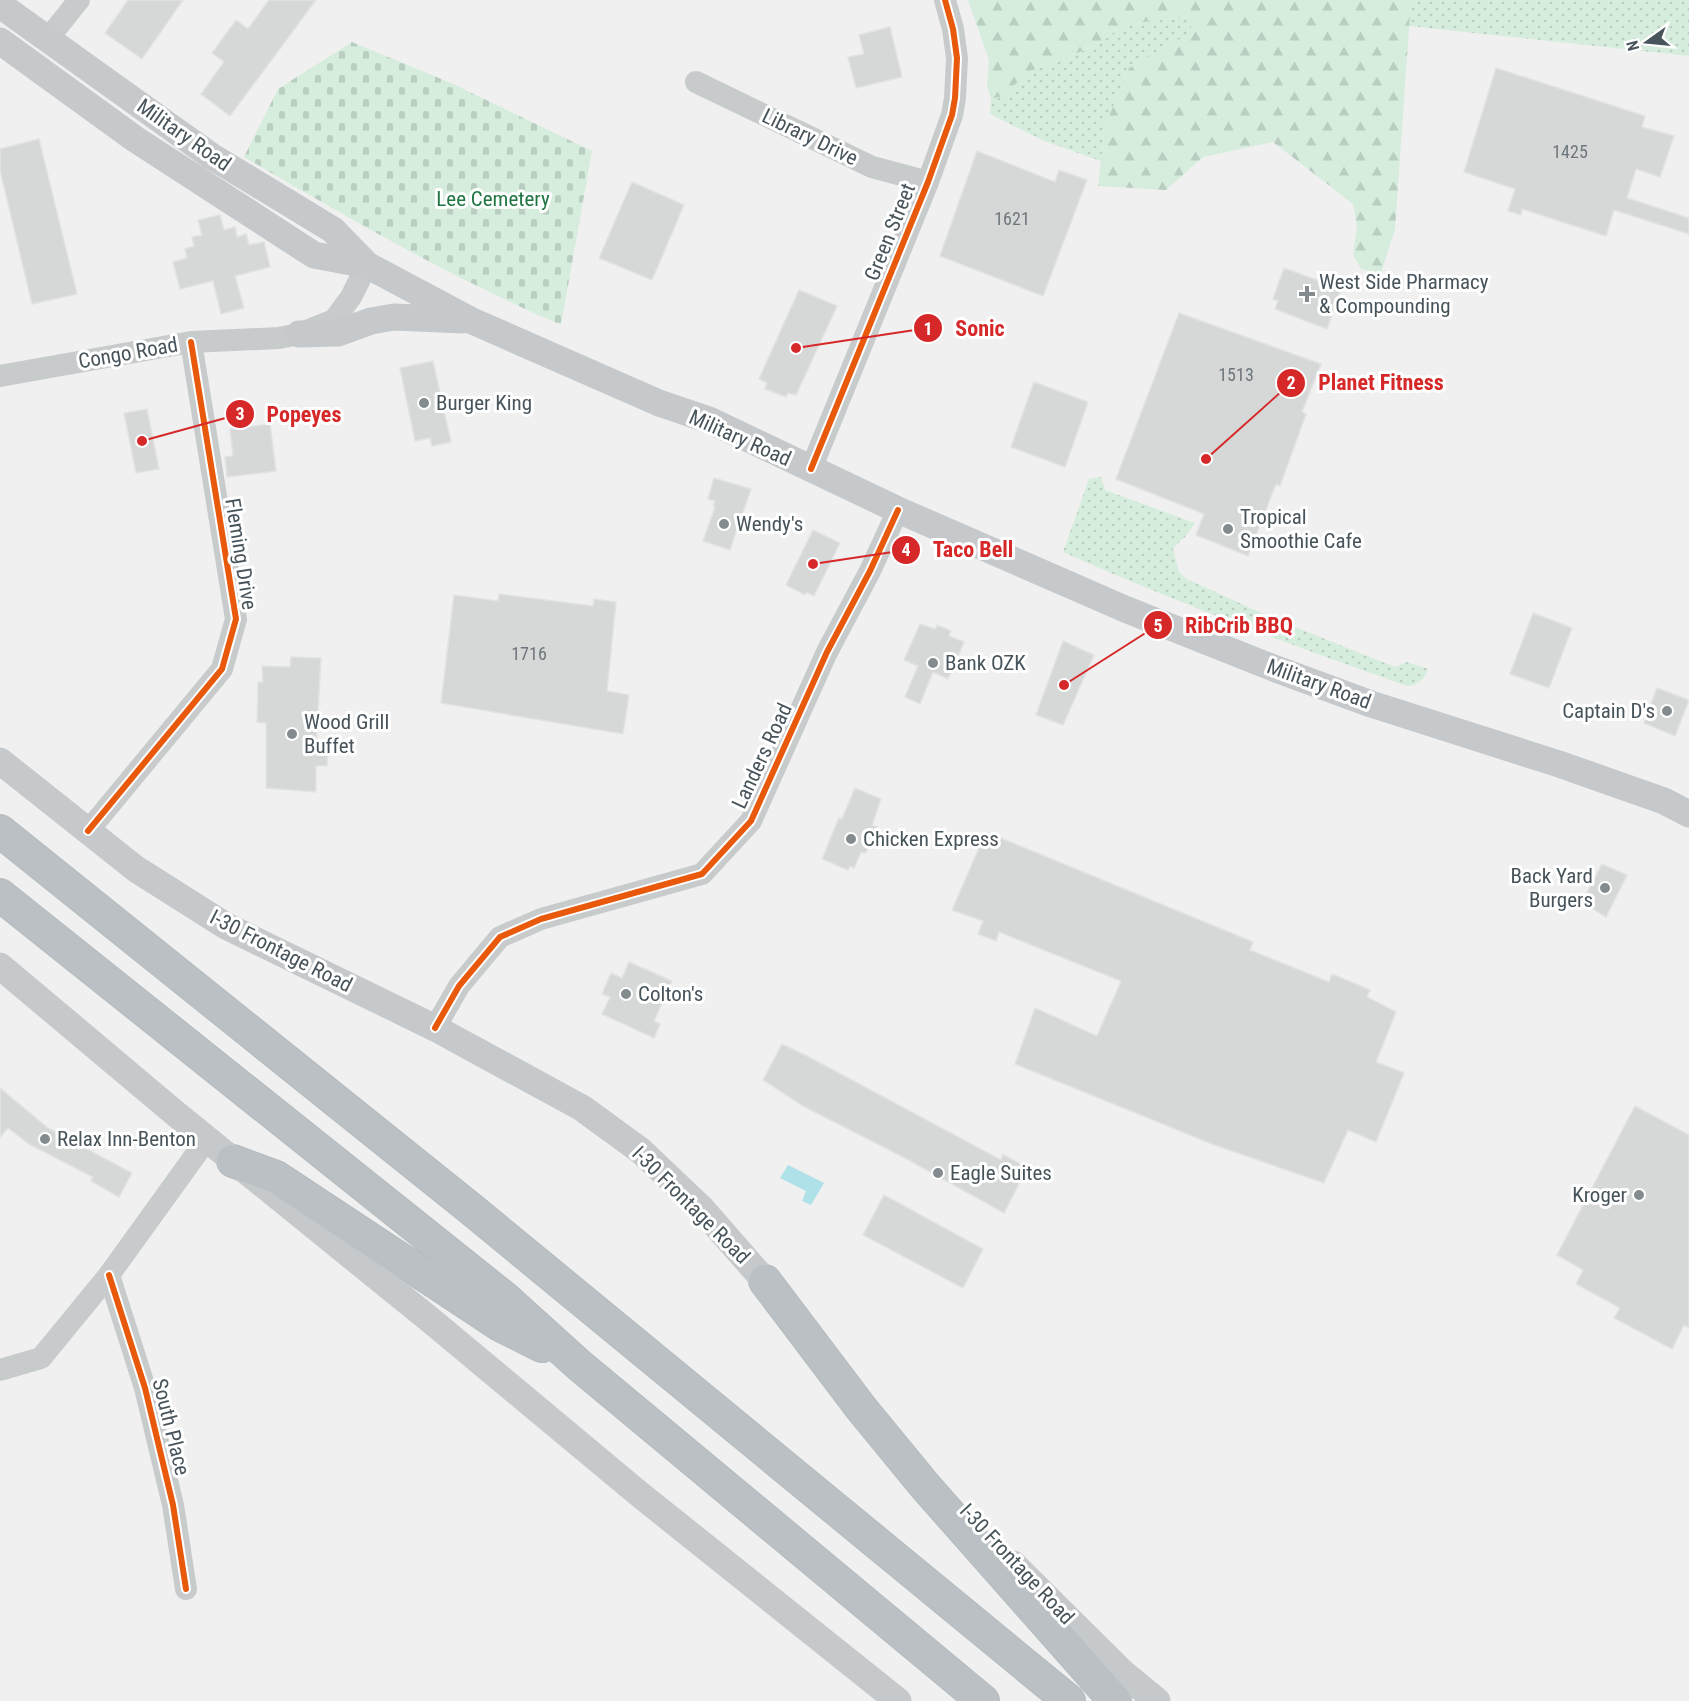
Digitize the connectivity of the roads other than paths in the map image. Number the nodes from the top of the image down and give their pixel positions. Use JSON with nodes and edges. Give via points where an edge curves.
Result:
{"nodes":[{"id":1,"x":79,"y":0,"type":"edge"},
{"id":2,"x":945,"y":0,"type":"edge"},
{"id":3,"x":0,"y":5,"type":"edge"},
{"id":4,"x":47,"y":40,"type":"junction"},
{"id":5,"x":0,"y":41,"type":"edge"},
{"id":6,"x":29,"y":62,"type":"junction"},
{"id":7,"x":696,"y":82,"type":"dead end"},
{"id":8,"x":928,"y":182,"type":"junction"},
{"id":9,"x":367,"y":265,"type":"junction"},
{"id":10,"x":470,"y":320,"type":"junction"},
{"id":11,"x":299,"y":334,"type":"junction"},
{"id":12,"x":191,"y":342,"type":"junction"},
{"id":13,"x":0,"y":376,"type":"edge"},
{"id":14,"x":812,"y":470,"type":"junction"},
{"id":15,"x":898,"y":510,"type":"junction"},
{"id":16,"x":0,"y":761,"type":"edge"},
{"id":17,"x":1689,"y":814,"type":"edge"},
{"id":18,"x":0,"y":831,"type":"edge"},
{"id":19,"x":88,"y":831,"type":"junction"},
{"id":20,"x":0,"y":895,"type":"edge"},
{"id":21,"x":0,"y":966,"type":"edge"},
{"id":22,"x":435,"y":1028,"type":"junction"},
{"id":23,"x":207,"y":1139,"type":"junction"},
{"id":24,"x":233,"y":1161,"type":"junction"},
{"id":25,"x":110,"y":1275,"type":"junction"},
{"id":26,"x":765,"y":1281,"type":"junction"},
{"id":27,"x":579,"y":1365,"type":"junction"},
{"id":28,"x":0,"y":1370,"type":"edge"},
{"id":29,"x":186,"y":1589,"type":"dead end"},
{"id":30,"x":897,"y":1701,"type":"edge"},
{"id":31,"x":982,"y":1701,"type":"edge"},
{"id":32,"x":1069,"y":1701,"type":"edge"},
{"id":33,"x":1115,"y":1701,"type":"edge"},
{"id":34,"x":1157,"y":1701,"type":"edge"}],
"edges":[{"from":1,"to":4,"type":"street"},
{"from":2,"to":8,"type":"street","name":"Green Street","via":[[957,58],[956,88],[952,115]]},
{"from":3,"to":4,"type":"main road","name":"Military Road"},
{"from":4,"to":6,"type":"main road"},
{"from":4,"to":9,"type":"main road","name":"Military Road","via":[[212,156],[333,231]]},
{"from":5,"to":6,"type":"main road","name":"Military Road"},
{"from":6,"to":9,"type":"main road","name":"Military Road","via":[[135,139],[314,255]]},
{"from":7,"to":8,"type":"street","name":"Library Drive","via":[[872,167]]},
{"from":8,"to":14,"type":"street","name":"Green Street"},
{"from":9,"to":10,"type":"main road","name":"Military Road"},
{"from":9,"to":11,"type":"street","name":"Congo Road","via":[[334,320]]},
{"from":10,"to":11,"type":"main road","via":[[394,317],[338,333]]},
{"from":10,"to":14,"type":"main road","name":"Military Road","via":[[668,407],[709,420]]},
{"from":11,"to":12,"type":"street","name":"Congo Road"},
{"from":12,"to":13,"type":"street","name":"Congo Road"},
{"from":12,"to":19,"type":"street","name":"Fleming Drive","via":[[236,620],[222,669]]},
{"from":14,"to":15,"type":"main road","name":"Military Road"},
{"from":15,"to":17,"type":"main road","name":"Military Road","via":[[1125,609],[1276,669],[1664,801]]},
{"from":15,"to":22,"type":"street","name":"Landers Road","via":[[827,652],[751,821],[702,874],[541,919],[500,938],[459,986]]},
{"from":16,"to":19,"type":"main road","name":"I-30 Frontage Road"},
{"from":18,"to":32,"type":"highway","via":[[480,1216]]},
{"from":19,"to":22,"type":"main road","name":"I-30 Frontage Road","via":[[136,869],[226,926]]},
{"from":20,"to":27,"type":"highway","via":[[506,1299]]},
{"from":21,"to":23,"type":"main road"},
{"from":22,"to":26,"type":"main road","name":"I-30 Frontage Road","via":[[582,1108],[641,1151],[701,1208]]},
{"from":23,"to":24,"type":"main road"},
{"from":23,"to":25,"type":"street"},
{"from":24,"to":27,"type":"highway","via":[[276,1177],[500,1325]]},
{"from":24,"to":30,"type":"main road"},
{"from":25,"to":28,"type":"street","via":[[42,1358]]},
{"from":25,"to":29,"type":"street","name":"South Place","via":[[145,1388],[173,1505]]},
{"from":26,"to":33,"type":"highway","via":[[925,1486]]},
{"from":26,"to":34,"type":"main road","name":"I-30 Frontage Road","via":[[1027,1580]]},
{"from":27,"to":31,"type":"highway"}]}
